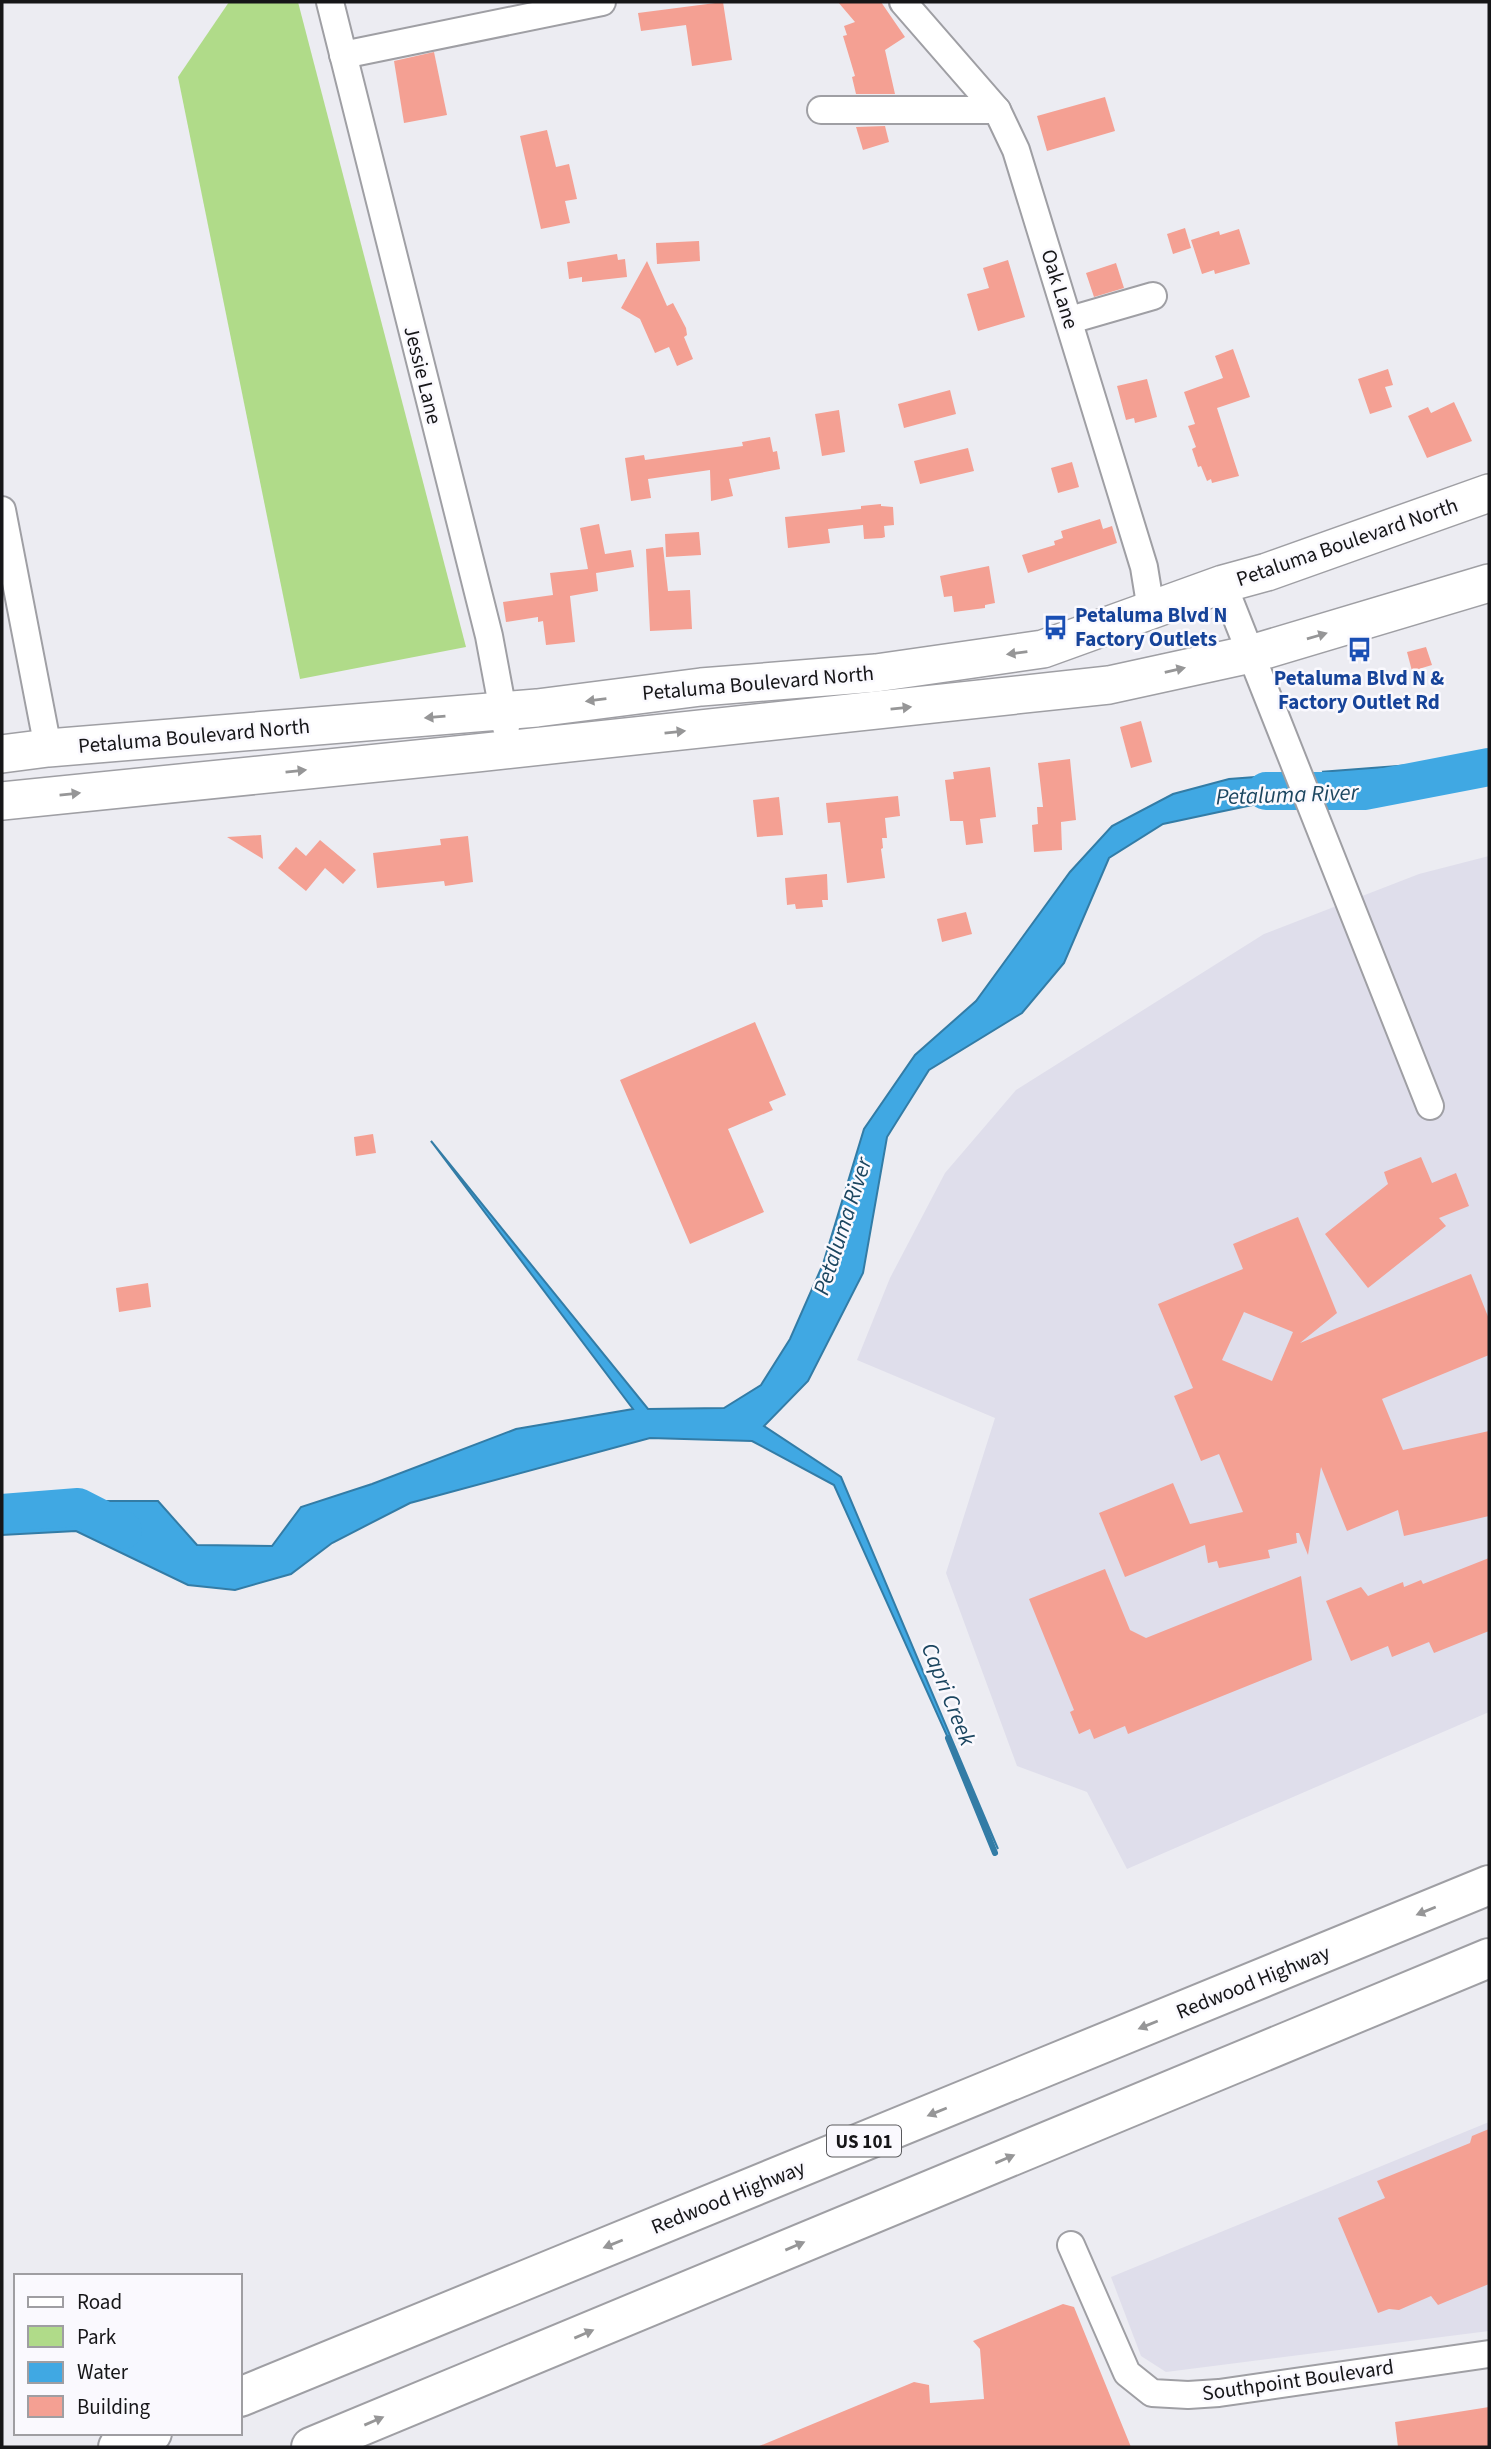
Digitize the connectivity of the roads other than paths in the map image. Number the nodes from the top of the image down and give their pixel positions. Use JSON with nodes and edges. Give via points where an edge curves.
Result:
{"nodes":[{"id":1,"x":330,"y":2,"type":"edge"},
{"id":2,"x":602,"y":2,"type":"edge"},
{"id":3,"x":903,"y":2,"type":"edge"},
{"id":4,"x":343,"y":55,"type":"junction"},
{"id":5,"x":821,"y":110,"type":"dead end"},
{"id":6,"x":997,"y":110,"type":"junction"},
{"id":7,"x":1153,"y":296,"type":"dead end"},
{"id":8,"x":1070,"y":320,"type":"junction"},
{"id":9,"x":1489,"y":493,"type":"edge"},
{"id":10,"x":2,"y":510,"type":"edge"},
{"id":11,"x":1489,"y":583,"type":"edge"},
{"id":12,"x":1223,"y":584,"type":"junction"},
{"id":13,"x":1152,"y":610,"type":"junction"},
{"id":14,"x":1251,"y":654,"type":"junction"},
{"id":15,"x":503,"y":711,"type":"junction"},
{"id":16,"x":48,"y":748,"type":"junction"},
{"id":17,"x":510,"y":750,"type":"junction"},
{"id":18,"x":2,"y":754,"type":"edge"},
{"id":19,"x":2,"y":801,"type":"edge"},
{"id":20,"x":1430,"y":1106,"type":"dead end"},
{"id":21,"x":1489,"y":1885,"type":"edge"},
{"id":22,"x":1489,"y":1958,"type":"edge"},
{"id":23,"x":1071,"y":2245,"type":"dead end"},
{"id":24,"x":1489,"y":2354,"type":"edge"},
{"id":25,"x":242,"y":2396,"type":"edge"},
{"id":26,"x":147,"y":2435,"type":"edge"},
{"id":27,"x":118,"y":2447,"type":"edge"},
{"id":28,"x":311,"y":2447,"type":"edge"}],
"edges":[{"from":1,"to":4,"type":"street","name":"Jessie Lane"},
{"from":2,"to":4,"type":"street"},
{"from":3,"to":6,"type":"street","name":"Oak Lane"},
{"from":4,"to":15,"type":"street","name":"Jessie Lane","via":[[489,636]]},
{"from":5,"to":6,"type":"street"},
{"from":6,"to":8,"type":"street","name":"Oak Lane","via":[[1016,150]]},
{"from":7,"to":8,"type":"street"},
{"from":8,"to":13,"type":"street","name":"Oak Lane","via":[[1144,567]]},
{"from":9,"to":12,"type":"main road","name":"Petaluma Boulevard North"},
{"from":10,"to":16,"type":"street"},
{"from":14,"to":11,"type":"main road","name":"Petaluma Boulevard North","one_way":true},
{"from":12,"to":13,"type":"main road","name":"Petaluma Boulevard North"},
{"from":12,"to":14,"type":"street"},
{"from":13,"to":15,"type":"main road","name":"Petaluma Boulevard North","one_way":true,"via":[[1043,649],[876,673],[701,687]]},
{"from":17,"to":14,"type":"main road","name":"Petaluma Boulevard North","one_way":true,"via":[[1109,685]]},
{"from":14,"to":20,"type":"street"},
{"from":15,"to":16,"type":"main road","name":"Petaluma Boulevard North","one_way":true},
{"from":15,"to":17,"type":"street","name":"Jessie Lane"},
{"from":16,"to":18,"type":"main road","name":"Petaluma Boulevard North"},
{"from":19,"to":17,"type":"main road","name":"Petaluma Boulevard North","one_way":true},
{"from":21,"to":25,"type":"highway","name":"Redwood Highway","number":"US 101","one_way":true},
{"from":28,"to":22,"type":"highway","one_way":true},
{"from":23,"to":24,"type":"street","name":"Southpoint Boulevard","via":[[1127,2373],[1152,2393],[1219,2393]]},
{"from":26,"to":27,"type":"highway"}]}
